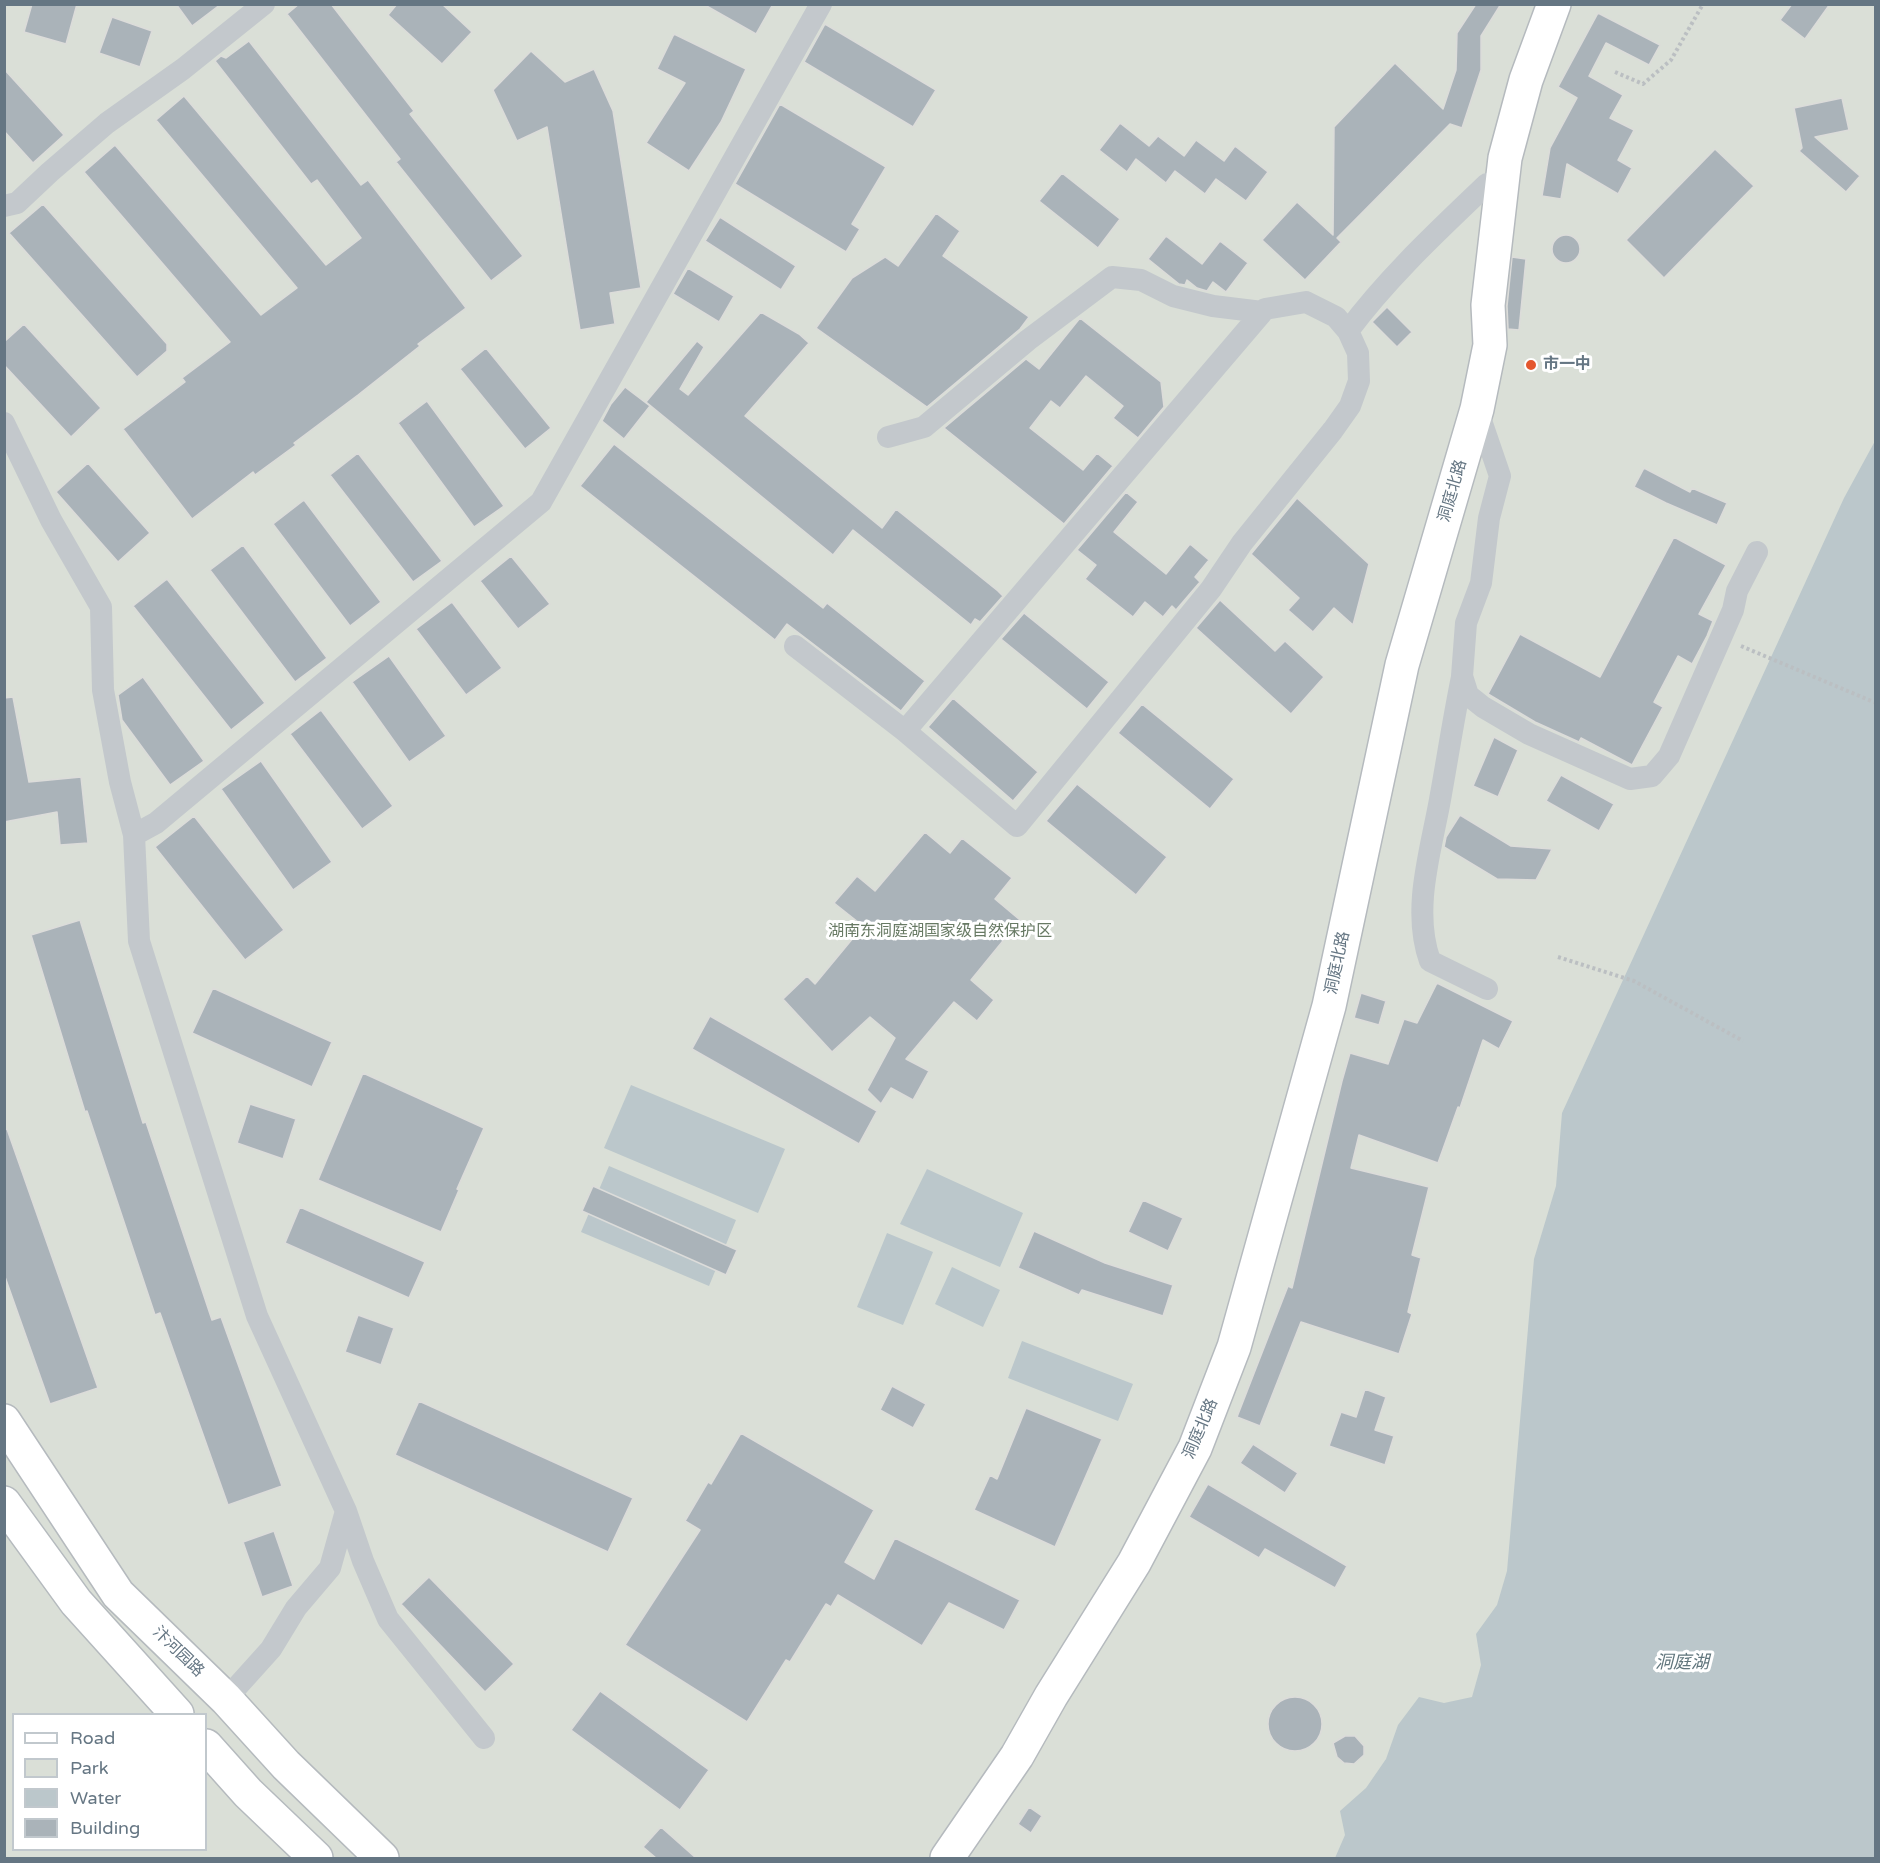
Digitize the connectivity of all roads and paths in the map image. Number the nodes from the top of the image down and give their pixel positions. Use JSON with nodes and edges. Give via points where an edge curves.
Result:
{"nodes":[{"id":1,"x":264,"y":4,"type":"edge"},
{"id":2,"x":821,"y":4,"type":"edge"},
{"id":3,"x":1542,"y":4,"type":"edge"},
{"id":4,"x":1554,"y":4,"type":"edge"},
{"id":5,"x":1703,"y":4,"type":"edge"},
{"id":6,"x":1615,"y":72,"type":"dead end"},
{"id":7,"x":1487,"y":184,"type":"junction"},
{"id":8,"x":4,"y":206,"type":"edge"},
{"id":9,"x":1262,"y":312,"type":"junction"},
{"id":10,"x":1348,"y":331,"type":"junction"},
{"id":11,"x":1477,"y":409,"type":"junction"},
{"id":12,"x":4,"y":423,"type":"edge"},
{"id":13,"x":888,"y":437,"type":"dead end"},
{"id":14,"x":1757,"y":552,"type":"dead end"},
{"id":15,"x":1721,"y":637,"type":"junction"},
{"id":16,"x":795,"y":646,"type":"dead end"},
{"id":17,"x":1462,"y":676,"type":"junction"},
{"id":18,"x":1875,"y":703,"type":"edge"},
{"id":19,"x":905,"y":731,"type":"junction"},
{"id":20,"x":134,"y":835,"type":"junction"},
{"id":21,"x":1558,"y":957,"type":"dead end"},
{"id":22,"x":1487,"y":989,"type":"dead end"},
{"id":23,"x":1743,"y":1041,"type":"dead end"},
{"id":24,"x":4,"y":1421,"type":"edge"},
{"id":25,"x":4,"y":1503,"type":"edge"},
{"id":26,"x":346,"y":1511,"type":"junction"},
{"id":27,"x":226,"y":1699,"type":"junction"},
{"id":28,"x":176,"y":1713,"type":"edge"},
{"id":29,"x":484,"y":1738,"type":"dead end"},
{"id":30,"x":207,"y":1747,"type":"edge"},
{"id":31,"x":316,"y":1858,"type":"edge"},
{"id":32,"x":382,"y":1858,"type":"edge"},
{"id":33,"x":933,"y":1858,"type":"edge"},
{"id":34,"x":947,"y":1858,"type":"edge"}],
"edges":[{"from":1,"to":8,"type":"street","via":[[107,123],[17,203]]},
{"from":2,"to":20,"type":"street","via":[[541,502],[156,823]]},
{"from":3,"to":7,"type":"main road","name":"洞庭北路"},
{"from":4,"to":11,"type":"main road","name":"洞庭北路","via":[[1526,80],[1505,158],[1488,305],[1490,345]]},
{"from":5,"to":6,"type":"path","via":[[1671,60],[1643,84]]},
{"from":7,"to":10,"type":"street","via":[[1416,252]]},
{"from":7,"to":33,"type":"main road","name":"洞庭北路","via":[[1472,324],[1459,388],[1384,691],[1324,975],[1228,1326],[1177,1458],[1122,1558],[991,1775]]},
{"from":9,"to":10,"type":"street","via":[[1305,302],[1336,317]]},
{"from":9,"to":13,"type":"street","via":[[1213,306],[1173,296],[1141,280],[1112,277],[1028,340],[924,427]]},
{"from":9,"to":19,"type":"street"},
{"from":10,"to":19,"type":"street","via":[[1358,353],[1359,381],[1350,406],[1242,543],[1211,589],[1017,826]]},
{"from":11,"to":17,"type":"street","via":[[1500,476],[1489,518],[1481,583],[1466,623]]},
{"from":11,"to":34,"type":"main road","name":"洞庭北路","via":[[1402,664],[1329,1006],[1234,1347],[1195,1448],[1134,1563],[1017,1756]]},
{"from":12,"to":20,"type":"street","via":[[51,520],[101,607],[103,690]]},
{"from":14,"to":15,"type":"street","via":[[1737,591]]},
{"from":15,"to":17,"type":"street","via":[[1669,756],[1652,776],[1630,779],[1529,734],[1468,695]]},
{"from":15,"to":18,"type":"path"},
{"from":16,"to":19,"type":"street"},
{"from":17,"to":22,"type":"street","via":[[1425,883],[1422,921],[1430,961]]},
{"from":20,"to":26,"type":"street","via":[[139,941],[257,1316]]},
{"from":21,"to":23,"type":"path","via":[[1634,981]]},
{"from":24,"to":27,"type":"main road","name":"汴河园路","via":[[118,1594]]},
{"from":25,"to":28,"type":"main road","via":[[76,1602]]},
{"from":26,"to":27,"type":"street","via":[[330,1568],[296,1608],[271,1649]]},
{"from":26,"to":29,"type":"street","via":[[388,1619]]},
{"from":27,"to":32,"type":"main road","name":"汴河园路","via":[[286,1765]]},
{"from":30,"to":31,"type":"main road"}]}
